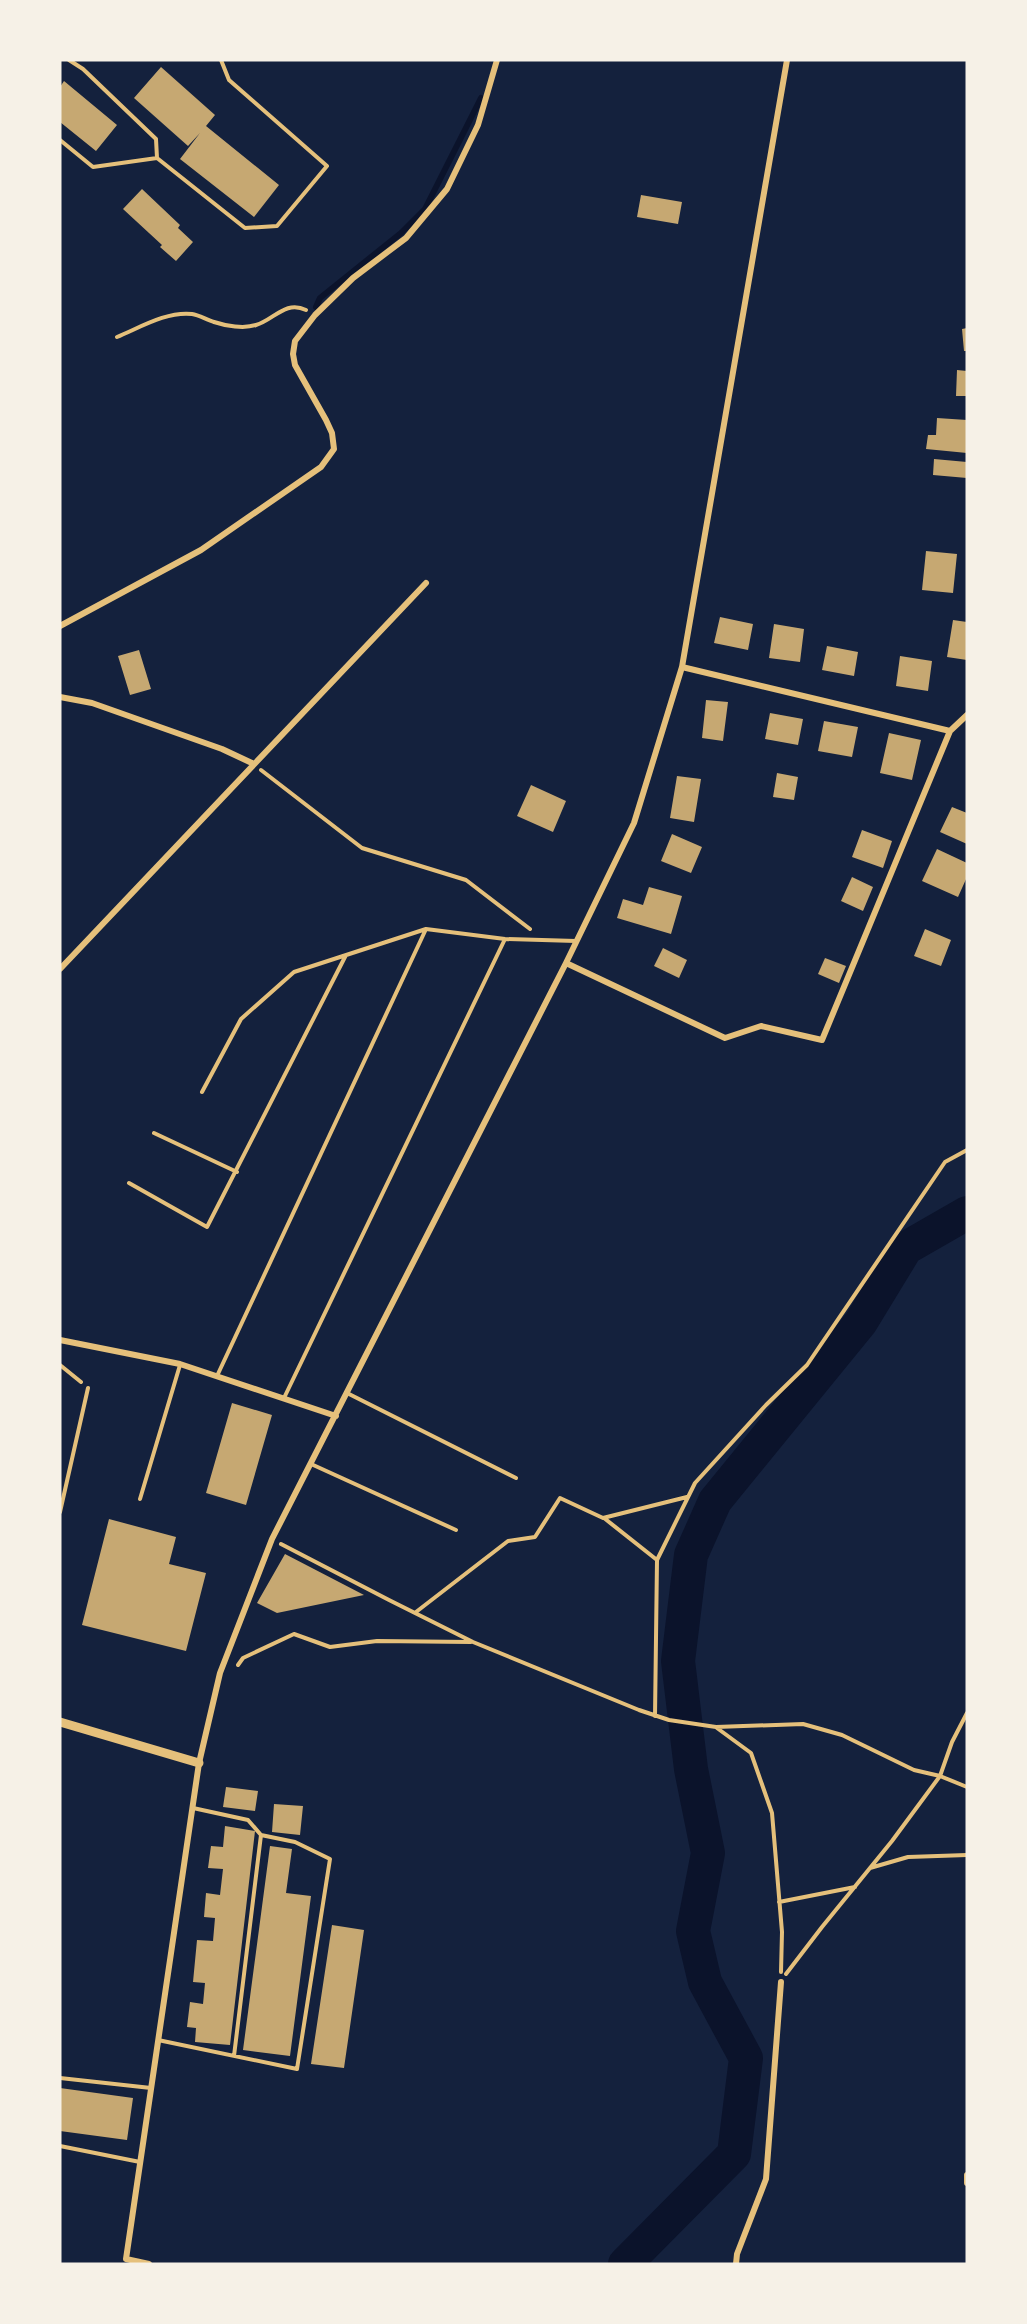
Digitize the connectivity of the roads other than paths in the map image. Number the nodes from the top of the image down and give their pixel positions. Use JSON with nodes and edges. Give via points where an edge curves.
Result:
{"nodes":[{"id":1,"x":69,"y":60,"type":"edge"},
{"id":2,"x":221,"y":60,"type":"edge"},
{"id":3,"x":497,"y":60,"type":"edge"},
{"id":4,"x":787,"y":60,"type":"edge"},
{"id":5,"x":60,"y":140,"type":"edge"},
{"id":6,"x":157,"y":158,"type":"junction"},
{"id":7,"x":426,"y":583,"type":"dead end"},
{"id":8,"x":60,"y":626,"type":"edge"},
{"id":9,"x":682,"y":667,"type":"junction"},
{"id":10,"x":60,"y":697,"type":"edge"},
{"id":11,"x":967,"y":715,"type":"edge"},
{"id":12,"x":950,"y":731,"type":"junction"},
{"id":13,"x":254,"y":764,"type":"junction"},
{"id":14,"x":426,"y":929,"type":"junction"},
{"id":15,"x":505,"y":939,"type":"junction"},
{"id":16,"x":576,"y":941,"type":"junction"},
{"id":17,"x":346,"y":955,"type":"junction"},
{"id":18,"x":566,"y":963,"type":"junction"},
{"id":19,"x":60,"y":969,"type":"edge"},
{"id":20,"x":202,"y":1092,"type":"dead end"},
{"id":21,"x":154,"y":1133,"type":"dead end"},
{"id":22,"x":237,"y":1172,"type":"junction"},
{"id":23,"x":129,"y":1182,"type":"dead end"},
{"id":24,"x":60,"y":1340,"type":"edge"},
{"id":25,"x":180,"y":1364,"type":"junction"},
{"id":26,"x":217,"y":1376,"type":"junction"},
{"id":27,"x":88,"y":1388,"type":"road end"},
{"id":28,"x":347,"y":1393,"type":"junction"},
{"id":29,"x":284,"y":1398,"type":"junction"},
{"id":30,"x":336,"y":1416,"type":"junction"},
{"id":31,"x":311,"y":1464,"type":"junction"},
{"id":32,"x":516,"y":1478,"type":"dead end"},
{"id":33,"x":140,"y":1499,"type":"dead end"},
{"id":34,"x":60,"y":1512,"type":"edge"},
{"id":35,"x":456,"y":1530,"type":"dead end"},
{"id":36,"x":60,"y":1722,"type":"edge"},
{"id":37,"x":199,"y":1763,"type":"junction"},
{"id":38,"x":192,"y":1808,"type":"junction"},
{"id":39,"x":261,"y":1835,"type":"junction"},
{"id":40,"x":780,"y":1982,"type":"road end"},
{"id":41,"x":158,"y":2040,"type":"junction"},
{"id":42,"x":234,"y":2056,"type":"junction"},
{"id":43,"x":60,"y":2078,"type":"edge"},
{"id":44,"x":151,"y":2088,"type":"junction"},
{"id":45,"x":60,"y":2146,"type":"edge"},
{"id":46,"x":140,"y":2162,"type":"junction"},
{"id":47,"x":967,"y":2175,"type":"edge"},
{"id":48,"x":967,"y":2183,"type":"edge"},
{"id":49,"x":149,"y":2264,"type":"edge"},
{"id":50,"x":736,"y":2264,"type":"edge"}],
"edges":[{"from":1,"to":6,"type":"lane","via":[[156,139]]},
{"from":2,"to":6,"type":"lane","via":[[229,80],[327,166],[277,226],[245,228]]},
{"from":3,"to":8,"type":"street","via":[[478,125],[447,189],[406,238],[353,278],[315,315],[295,342],[295,365],[332,434],[334,449],[321,467],[201,550]]},
{"from":4,"to":9,"type":"street"},
{"from":5,"to":6,"type":"lane","via":[[93,168]]},
{"from":7,"to":13,"type":"street"},
{"from":9,"to":12,"type":"street"},
{"from":9,"to":16,"type":"street","via":[[634,823]]},
{"from":10,"to":13,"type":"street","via":[[92,703]]},
{"from":11,"to":12,"type":"street"},
{"from":12,"to":18,"type":"street","via":[[822,1040],[761,1026],[725,1038]]},
{"from":13,"to":19,"type":"street"},
{"from":14,"to":15,"type":"lane"},
{"from":14,"to":17,"type":"lane"},
{"from":14,"to":26,"type":"lane"},
{"from":15,"to":16,"type":"lane"},
{"from":15,"to":29,"type":"lane"},
{"from":16,"to":18,"type":"street"},
{"from":17,"to":20,"type":"lane","via":[[294,972],[241,1018]]},
{"from":17,"to":22,"type":"lane"},
{"from":18,"to":28,"type":"street"},
{"from":21,"to":22,"type":"lane"},
{"from":22,"to":23,"type":"lane","via":[[207,1227]]},
{"from":24,"to":25,"type":"street"},
{"from":25,"to":26,"type":"street"},
{"from":25,"to":33,"type":"lane"},
{"from":26,"to":29,"type":"street"},
{"from":27,"to":34,"type":"lane"},
{"from":28,"to":30,"type":"street"},
{"from":28,"to":32,"type":"lane"},
{"from":29,"to":30,"type":"street"},
{"from":30,"to":31,"type":"street"},
{"from":31,"to":35,"type":"lane"},
{"from":31,"to":37,"type":"street","via":[[273,1539],[220,1673]]},
{"from":36,"to":37,"type":"street"},
{"from":37,"to":38,"type":"street"},
{"from":38,"to":39,"type":"lane","via":[[248,1820]]},
{"from":38,"to":41,"type":"street"},
{"from":39,"to":42,"type":"lane"},
{"from":39,"to":42,"type":"lane","via":[[295,1842],[330,1859],[297,2069]]},
{"from":40,"to":50,"type":"street","via":[[766,2179]]},
{"from":41,"to":42,"type":"lane"},
{"from":41,"to":44,"type":"street"},
{"from":43,"to":44,"type":"lane"},
{"from":44,"to":46,"type":"street"},
{"from":45,"to":46,"type":"lane"},
{"from":46,"to":49,"type":"street","via":[[126,2259]]},
{"from":47,"to":48,"type":"street"}]}
